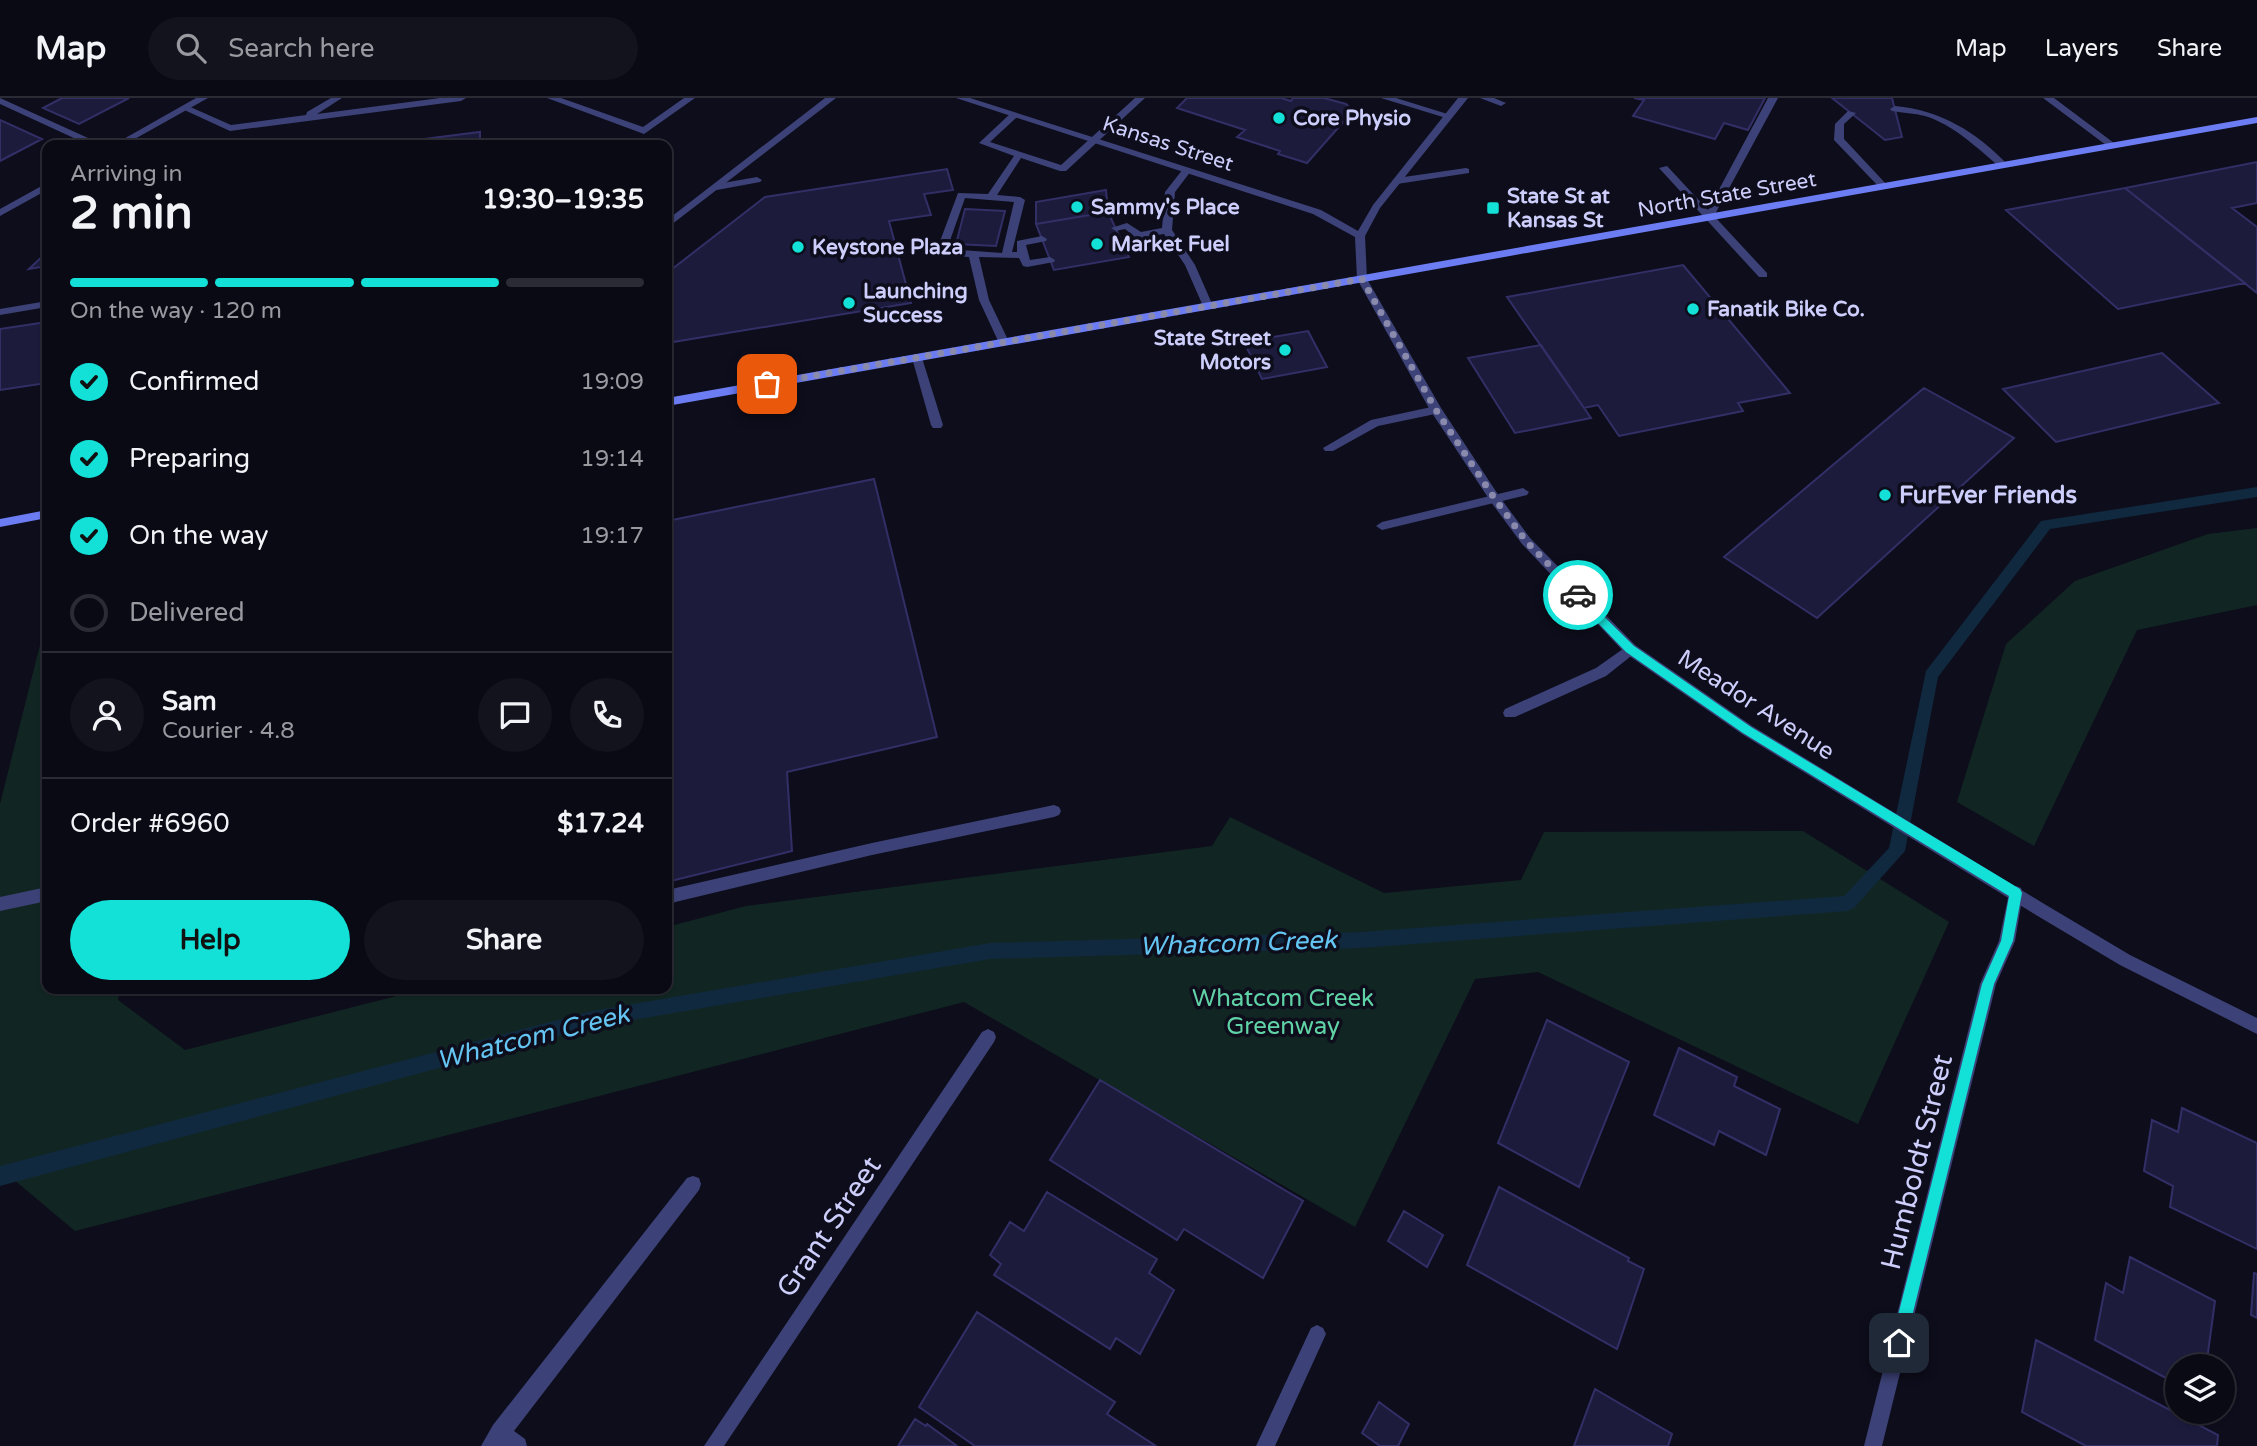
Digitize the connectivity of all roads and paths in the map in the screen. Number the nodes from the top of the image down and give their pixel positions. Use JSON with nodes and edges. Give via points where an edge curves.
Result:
{"nodes":[{"id":1,"x":203,"y":98,"type":"edge"},
{"id":2,"x":337,"y":98,"type":"edge"},
{"id":3,"x":461,"y":98,"type":"edge"},
{"id":4,"x":552,"y":98,"type":"edge"},
{"id":5,"x":690,"y":98,"type":"edge"},
{"id":6,"x":831,"y":98,"type":"edge"},
{"id":7,"x":961,"y":98,"type":"edge"},
{"id":8,"x":1140,"y":98,"type":"edge"},
{"id":9,"x":1386,"y":98,"type":"edge"},
{"id":10,"x":1463,"y":98,"type":"edge"},
{"id":11,"x":1485,"y":98,"type":"edge"},
{"id":12,"x":1773,"y":98,"type":"edge"},
{"id":13,"x":2048,"y":98,"type":"edge"},
{"id":14,"x":0,"y":101,"type":"edge"},
{"id":15,"x":1501,"y":103,"type":"dead end"},
{"id":16,"x":185,"y":108,"type":"junction"},
{"id":17,"x":1895,"y":109,"type":"dead end"},
{"id":18,"x":1851,"y":113,"type":"dead end"},
{"id":19,"x":1014,"y":115,"type":"junction"},
{"id":20,"x":1448,"y":116,"type":"junction"},
{"id":21,"x":302,"y":119,"type":"junction"},
{"id":22,"x":2257,"y":120,"type":"edge"},
{"id":23,"x":85,"y":140,"type":"edge"},
{"id":24,"x":127,"y":140,"type":"edge"},
{"id":25,"x":1095,"y":141,"type":"junction"},
{"id":26,"x":2113,"y":146,"type":"junction"},
{"id":27,"x":1019,"y":155,"type":"junction"},
{"id":28,"x":2003,"y":165,"type":"junction"},
{"id":29,"x":1664,"y":169,"type":"dead end"},
{"id":30,"x":1186,"y":171,"type":"junction"},
{"id":31,"x":1466,"y":172,"type":"dead end"},
{"id":32,"x":757,"y":180,"type":"dead end"},
{"id":33,"x":1397,"y":181,"type":"junction"},
{"id":34,"x":717,"y":187,"type":"junction"},
{"id":35,"x":1884,"y":187,"type":"junction"},
{"id":36,"x":42,"y":189,"type":"edge"},
{"id":37,"x":991,"y":197,"type":"junction"},
{"id":38,"x":0,"y":213,"type":"edge"},
{"id":39,"x":1709,"y":217,"type":"junction"},
{"id":40,"x":672,"y":221,"type":"edge"},
{"id":41,"x":1116,"y":228,"type":"dead end"},
{"id":42,"x":1167,"y":230,"type":"junction"},
{"id":43,"x":1139,"y":234,"type":"junction"},
{"id":44,"x":1360,"y":236,"type":"junction"},
{"id":45,"x":1042,"y":239,"type":"dead end"},
{"id":46,"x":1125,"y":248,"type":"dead end"},
{"id":47,"x":973,"y":254,"type":"junction"},
{"id":48,"x":1022,"y":254,"type":"junction"},
{"id":49,"x":1006,"y":256,"type":"junction"},
{"id":50,"x":1050,"y":260,"type":"dead end"},
{"id":51,"x":1763,"y":275,"type":"dead end"},
{"id":52,"x":1362,"y":279,"type":"junction"},
{"id":53,"x":42,"y":305,"type":"edge"},
{"id":54,"x":1208,"y":306,"type":"junction"},
{"id":55,"x":0,"y":312,"type":"edge"},
{"id":56,"x":1004,"y":342,"type":"junction"},
{"id":57,"x":917,"y":358,"type":"junction"},
{"id":58,"x":672,"y":401,"type":"edge"},
{"id":59,"x":1436,"y":410,"type":"junction"},
{"id":60,"x":937,"y":425,"type":"dead end"},
{"id":61,"x":1329,"y":448,"type":"dead end"},
{"id":62,"x":1522,"y":492,"type":"dead end"},
{"id":63,"x":1495,"y":499,"type":"junction"},
{"id":64,"x":42,"y":515,"type":"edge"},
{"id":65,"x":0,"y":523,"type":"edge"},
{"id":66,"x":1382,"y":526,"type":"dead end"},
{"id":67,"x":1630,"y":649,"type":"junction"},
{"id":68,"x":1510,"y":713,"type":"dead end"},
{"id":69,"x":1054,"y":811,"type":"dead end"},
{"id":70,"x":2016,"y":893,"type":"junction"},
{"id":71,"x":42,"y":895,"type":"edge"},
{"id":72,"x":672,"y":896,"type":"edge"},
{"id":73,"x":0,"y":904,"type":"edge"},
{"id":74,"x":2257,"y":1027,"type":"edge"},
{"id":75,"x":988,"y":1037,"type":"dead end"},
{"id":76,"x":693,"y":1184,"type":"dead end"},
{"id":77,"x":1317,"y":1334,"type":"dead end"},
{"id":78,"x":495,"y":1439,"type":"edge"},
{"id":79,"x":518,"y":1446,"type":"edge"},
{"id":80,"x":713,"y":1446,"type":"edge"},
{"id":81,"x":1265,"y":1446,"type":"edge"},
{"id":82,"x":1873,"y":1446,"type":"edge"}],
"edges":[{"from":1,"to":16,"type":"street"},
{"from":2,"to":21,"type":"street"},
{"from":3,"to":21,"type":"street"},
{"from":4,"to":5,"type":"street","via":[[644,131]]},
{"from":6,"to":34,"type":"street"},
{"from":7,"to":19,"type":"street","name":"Kansas Street"},
{"from":8,"to":25,"type":"street"},
{"from":9,"to":20,"type":"street"},
{"from":10,"to":20,"type":"street"},
{"from":11,"to":15,"type":"street"},
{"from":12,"to":39,"type":"street"},
{"from":13,"to":26,"type":"street"},
{"from":14,"to":23,"type":"street"},
{"from":16,"to":21,"type":"street","via":[[230,128]]},
{"from":16,"to":24,"type":"street"},
{"from":17,"to":28,"type":"street","via":[[1943,118]]},
{"from":18,"to":35,"type":"street","via":[[1838,125],[1839,140]]},
{"from":19,"to":25,"type":"street","name":"Kansas Street"},
{"from":19,"to":27,"type":"street","via":[[984,143]]},
{"from":20,"to":33,"type":"street"},
{"from":22,"to":26,"type":"main road","name":"North State Street"},
{"from":25,"to":27,"type":"street","via":[[1063,169]]},
{"from":25,"to":30,"type":"street","name":"Kansas Street"},
{"from":26,"to":28,"type":"main road","name":"North State Street"},
{"from":27,"to":37,"type":"street"},
{"from":28,"to":35,"type":"main road","name":"North State Street"},
{"from":29,"to":39,"type":"street"},
{"from":30,"to":42,"type":"street","via":[[1170,192]]},
{"from":30,"to":44,"type":"street","name":"Kansas Street","via":[[1317,212]]},
{"from":31,"to":33,"type":"street"},
{"from":32,"to":34,"type":"street"},
{"from":33,"to":44,"type":"street"},
{"from":34,"to":40,"type":"street"},
{"from":35,"to":39,"type":"main road","name":"North State Street"},
{"from":36,"to":38,"type":"street"},
{"from":37,"to":47,"type":"street","via":[[961,195],[941,252]]},
{"from":37,"to":49,"type":"street","via":[[1020,200]]},
{"from":39,"to":51,"type":"street"},
{"from":39,"to":52,"type":"main road","name":"North State Street"},
{"from":41,"to":43,"type":"street","via":[[1127,226]]},
{"from":42,"to":43,"type":"street"},
{"from":42,"to":54,"type":"street","via":[[1190,265]]},
{"from":43,"to":46,"type":"street","via":[[1138,246]]},
{"from":44,"to":52,"type":"street"},
{"from":45,"to":48,"type":"street","via":[[1021,243]]},
{"from":47,"to":49,"type":"street"},
{"from":47,"to":56,"type":"street","via":[[984,300]]},
{"from":48,"to":49,"type":"street"},
{"from":48,"to":50,"type":"street","via":[[1027,264]]},
{"from":52,"to":54,"type":"main road","name":"North State Street"},
{"from":52,"to":59,"type":"street","name":"Meador Avenue"},
{"from":53,"to":55,"type":"street"},
{"from":54,"to":56,"type":"main road","name":"North State Street"},
{"from":56,"to":57,"type":"main road","name":"North State Street"},
{"from":57,"to":58,"type":"main road","name":"North State Street"},
{"from":57,"to":60,"type":"street"},
{"from":59,"to":61,"type":"street","via":[[1375,423]]},
{"from":59,"to":63,"type":"street","name":"Meador Avenue"},
{"from":62,"to":63,"type":"street"},
{"from":63,"to":66,"type":"street"},
{"from":63,"to":67,"type":"street","name":"Meador Avenue","via":[[1526,541]]},
{"from":64,"to":65,"type":"main road"},
{"from":67,"to":68,"type":"street","via":[[1601,673]]},
{"from":67,"to":70,"type":"street","name":"Meador Avenue","via":[[1747,730]]},
{"from":69,"to":72,"type":"street"},
{"from":70,"to":74,"type":"street","name":"Meador Avenue","via":[[2125,960]]},
{"from":70,"to":82,"type":"street","name":"Humboldt Street","via":[[2007,941],[1988,984]]},
{"from":71,"to":73,"type":"street"},
{"from":75,"to":80,"type":"street","name":"Grant Street"},
{"from":76,"to":78,"type":"street"},
{"from":77,"to":81,"type":"street"},
{"from":78,"to":79,"type":"street"}]}
